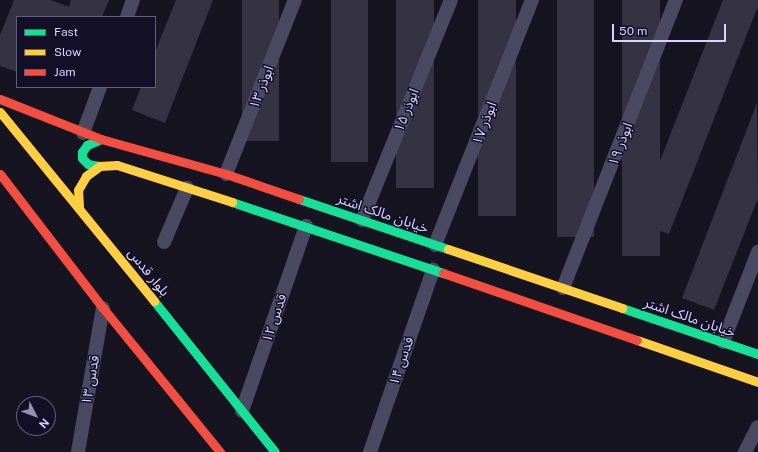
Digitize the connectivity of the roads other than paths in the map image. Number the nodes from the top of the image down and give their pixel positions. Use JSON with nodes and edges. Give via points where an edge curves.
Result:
{"nodes":[{"id":1,"x":133,"y":0,"type":"edge"},
{"id":2,"x":295,"y":0,"type":"edge"},
{"id":3,"x":450,"y":0,"type":"edge"},
{"id":4,"x":532,"y":0,"type":"edge"},
{"id":5,"x":676,"y":0,"type":"edge"},
{"id":6,"x":127,"y":16,"type":"edge"},
{"id":7,"x":100,"y":88,"type":"edge"},
{"id":8,"x":0,"y":99,"type":"edge"},
{"id":9,"x":0,"y":112,"type":"edge"},
{"id":10,"x":83,"y":132,"type":"junction"},
{"id":11,"x":101,"y":139,"type":"junction"},
{"id":12,"x":100,"y":166,"type":"junction"},
{"id":13,"x":0,"y":174,"type":"edge"},
{"id":14,"x":226,"y":174,"type":"junction"},
{"id":15,"x":187,"y":188,"type":"junction"},
{"id":16,"x":79,"y":207,"type":"junction"},
{"id":17,"x":362,"y":220,"type":"junction"},
{"id":18,"x":306,"y":226,"type":"junction"},
{"id":19,"x":164,"y":242,"type":"dead end"},
{"id":20,"x":435,"y":245,"type":"junction"},
{"id":21,"x":758,"y":252,"type":"edge"},
{"id":22,"x":433,"y":270,"type":"junction"},
{"id":23,"x":563,"y":288,"type":"junction"},
{"id":24,"x":103,"y":308,"type":"junction"},
{"id":25,"x":723,"y":342,"type":"junction"},
{"id":26,"x":758,"y":354,"type":"edge"},
{"id":27,"x":758,"y":382,"type":"edge"},
{"id":28,"x":242,"y":410,"type":"junction"},
{"id":29,"x":758,"y":427,"type":"edge"},
{"id":30,"x":207,"y":435,"type":"junction"},
{"id":31,"x":204,"y":446,"type":"dead end"},
{"id":32,"x":78,"y":452,"type":"edge"},
{"id":33,"x":220,"y":452,"type":"edge"},
{"id":34,"x":274,"y":452,"type":"edge"},
{"id":35,"x":370,"y":452,"type":"edge"},
{"id":36,"x":746,"y":452,"type":"edge"}],
"edges":[{"from":1,"to":6,"type":"street"},
{"from":2,"to":14,"type":"street","name":"ابوذر ۱۳"},
{"from":3,"to":17,"type":"street","name":"ابوذر ۱۵"},
{"from":4,"to":20,"type":"street","name":"ابوذر ۱۷"},
{"from":5,"to":23,"type":"street","name":"ابوذر ۱۹"},
{"from":7,"to":10,"type":"street"},
{"from":8,"to":10,"type":"street","name":"خیابان مالک اشتر"},
{"from":9,"to":16,"type":"street","name":"بلوار قدس"},
{"from":10,"to":11,"type":"street","name":"خیابان مالک اشتر"},
{"from":11,"to":12,"type":"street","via":[[87,145],[82,152],[82,158],[88,164]]},
{"from":11,"to":14,"type":"street","name":"خیابان مالک اشتر"},
{"from":12,"to":15,"type":"street","via":[[117,165]]},
{"from":12,"to":16,"type":"street","via":[[86,176],[78,190]]},
{"from":13,"to":24,"type":"street"},
{"from":14,"to":17,"type":"street","name":"خیابان مالک اشتر"},
{"from":15,"to":18,"type":"street"},
{"from":15,"to":19,"type":"street"},
{"from":16,"to":28,"type":"street","name":"بلوار قدس"},
{"from":17,"to":20,"type":"street","name":"خیابان مالک اشتر"},
{"from":18,"to":22,"type":"street"},
{"from":18,"to":28,"type":"street","name":"قدس ۱۲"},
{"from":20,"to":23,"type":"street","name":"خیابان مالک اشتر"},
{"from":21,"to":25,"type":"street"},
{"from":22,"to":27,"type":"street"},
{"from":22,"to":35,"type":"street","name":"قدس ۱۴"},
{"from":23,"to":25,"type":"street","name":"خیابان مالک اشتر"},
{"from":24,"to":30,"type":"street"},
{"from":24,"to":32,"type":"street","name":"قدس ۱۳"},
{"from":25,"to":26,"type":"street","name":"خیابان مالک اشتر"},
{"from":28,"to":34,"type":"street","name":"بلوار قدس"},
{"from":29,"to":36,"type":"street"},
{"from":30,"to":31,"type":"street"},
{"from":30,"to":33,"type":"street"}]}
